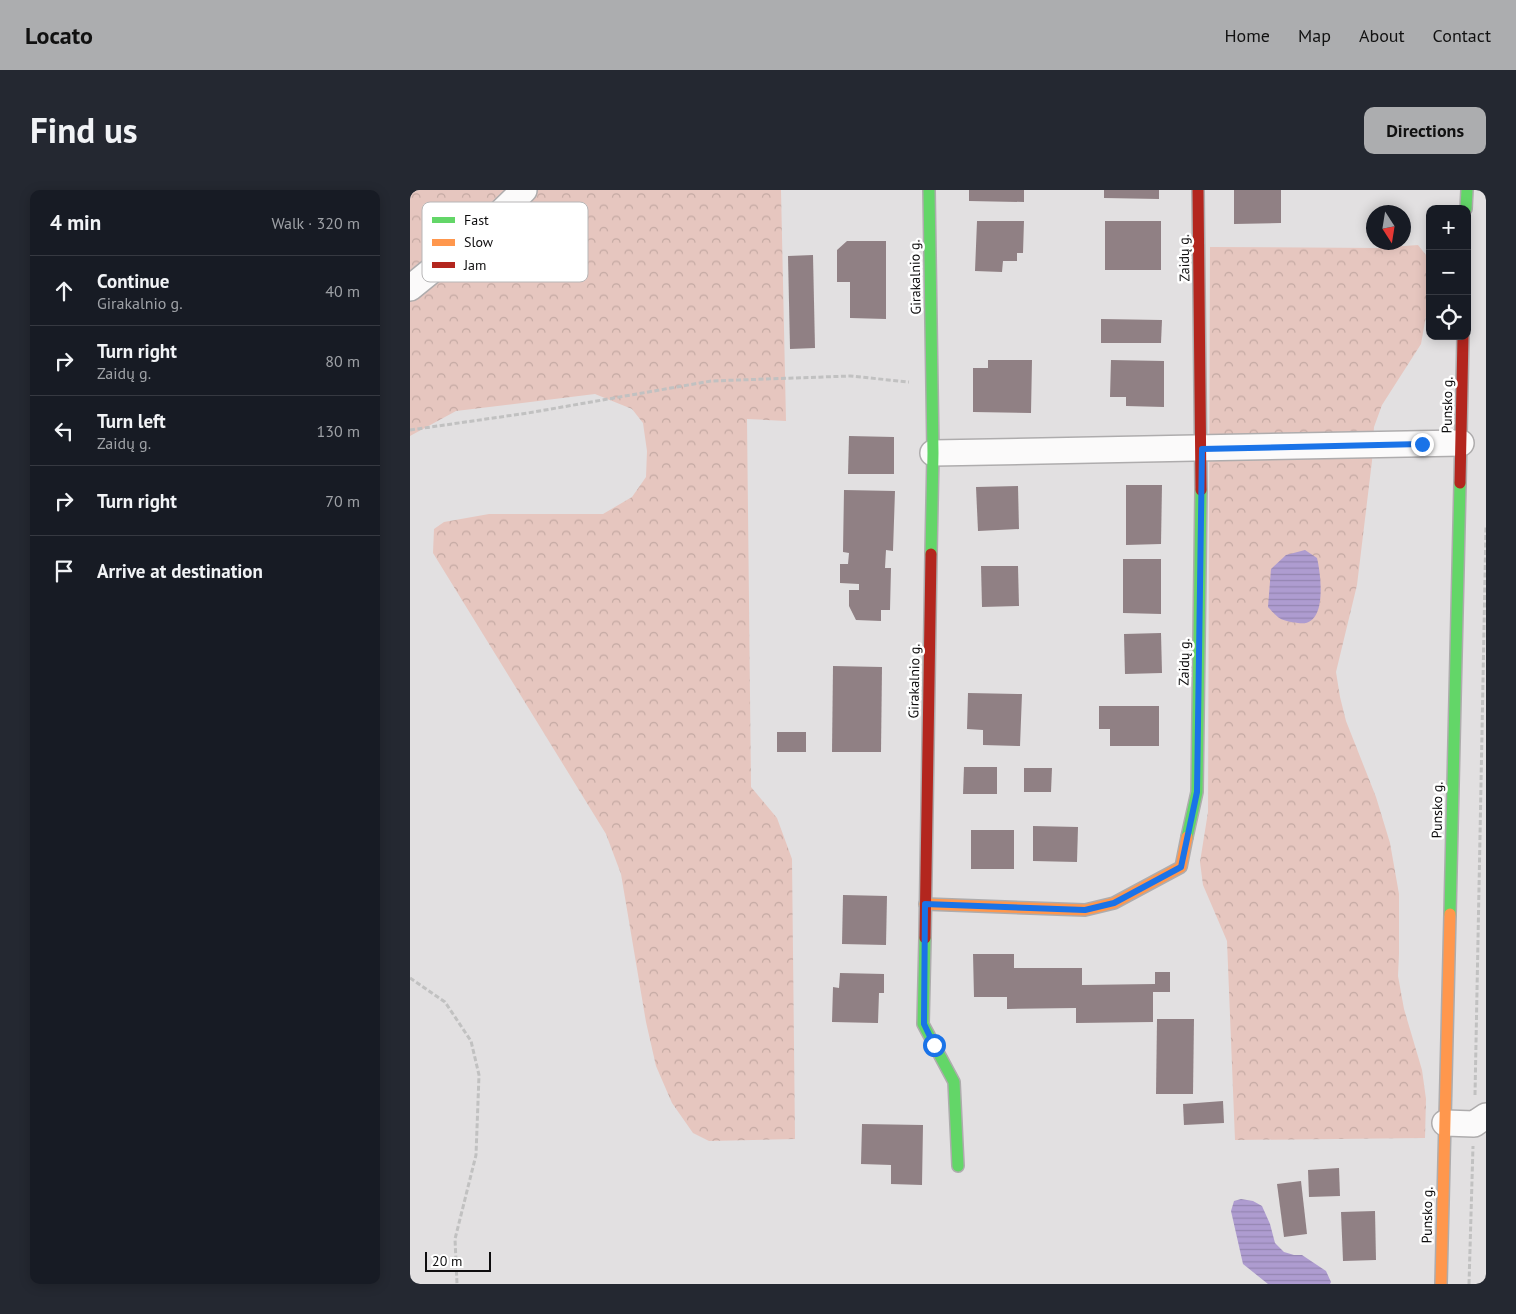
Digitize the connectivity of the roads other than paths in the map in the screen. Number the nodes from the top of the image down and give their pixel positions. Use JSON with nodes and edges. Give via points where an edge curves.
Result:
{"nodes":[{"id":1,"x":524,"y":190,"type":"edge"},
{"id":2,"x":929,"y":190,"type":"edge"},
{"id":3,"x":1198,"y":190,"type":"edge"},
{"id":4,"x":1467,"y":190,"type":"edge"},
{"id":5,"x":511,"y":202,"type":"edge"},
{"id":6,"x":1466,"y":205,"type":"edge"},
{"id":7,"x":422,"y":278,"type":"edge"},
{"id":8,"x":410,"y":288,"type":"edge"},
{"id":9,"x":1463,"y":340,"type":"edge"},
{"id":10,"x":1461,"y":443,"type":"junction"},
{"id":11,"x":1202,"y":449,"type":"junction"},
{"id":12,"x":933,"y":453,"type":"junction"},
{"id":13,"x":925,"y":904,"type":"junction"},
{"id":14,"x":1480,"y":1120,"type":"edge"},
{"id":15,"x":1445,"y":1123,"type":"junction"},
{"id":16,"x":958,"y":1166,"type":"dead end"},
{"id":17,"x":1441,"y":1284,"type":"edge"}],
"edges":[{"from":1,"to":5,"type":"street"},
{"from":2,"to":12,"type":"street","name":"Girakalnio g."},
{"from":3,"to":11,"type":"street","name":"Zaidų g."},
{"from":4,"to":6,"type":"street"},
{"from":7,"to":8,"type":"street"},
{"from":9,"to":10,"type":"street","name":"Punsko g."},
{"from":10,"to":11,"type":"street"},
{"from":10,"to":15,"type":"street","name":"Punsko g."},
{"from":11,"to":12,"type":"street"},
{"from":11,"to":13,"type":"street","name":"Zaidų g.","via":[[1197,792],[1181,867],[1114,903],[1085,910]]},
{"from":12,"to":13,"type":"street","name":"Girakalnio g."},
{"from":13,"to":16,"type":"street","name":"Girakalnio g.","via":[[924,1024],[954,1082]]},
{"from":14,"to":15,"type":"street"},
{"from":15,"to":17,"type":"street","name":"Punsko g."}]}
